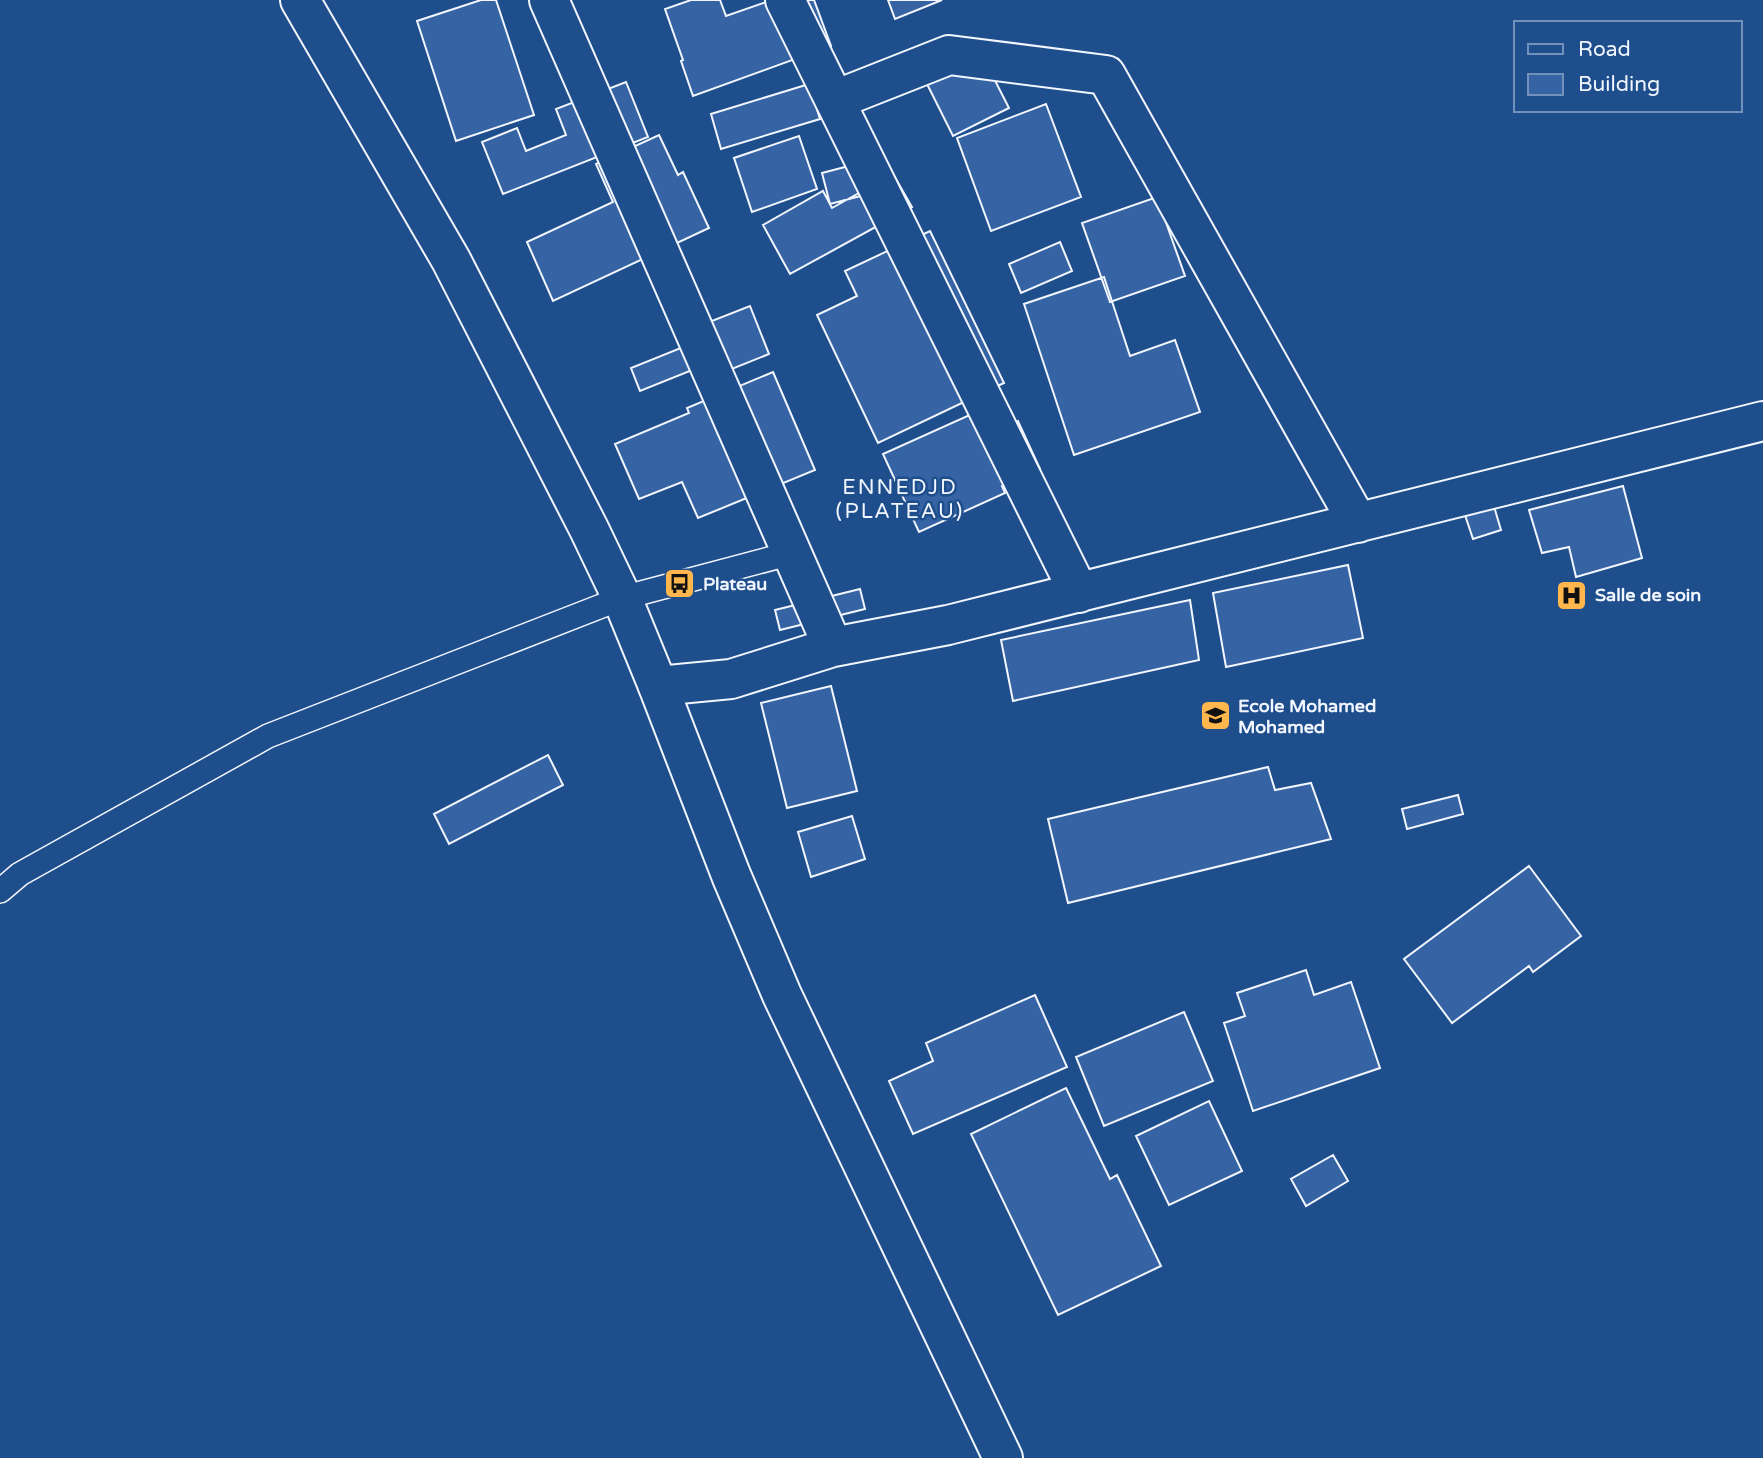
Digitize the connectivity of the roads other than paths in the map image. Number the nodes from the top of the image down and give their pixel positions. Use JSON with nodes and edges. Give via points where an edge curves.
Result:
{"nodes":[{"id":1,"x":300,"y":0,"type":"edge"},
{"id":2,"x":549,"y":0,"type":"edge"},
{"id":3,"x":785,"y":0,"type":"edge"},
{"id":4,"x":835,"y":100,"type":"junction"},
{"id":5,"x":1763,"y":421,"type":"edge"},
{"id":6,"x":1358,"y":523,"type":"junction"},
{"id":7,"x":792,"y":553,"type":"junction"},
{"id":8,"x":1079,"y":593,"type":"junction"},
{"id":9,"x":622,"y":598,"type":"junction"},
{"id":10,"x":833,"y":647,"type":"junction"},
{"id":11,"x":658,"y":686,"type":"junction"},
{"id":12,"x":0,"y":891,"type":"edge"},
{"id":13,"x":1003,"y":1458,"type":"edge"}],
"edges":[{"from":1,"to":9,"type":"street","via":[[451,260]]},
{"from":2,"to":7,"type":"street"},
{"from":3,"to":4,"type":"street"},
{"from":4,"to":6,"type":"street","via":[[949,55],[1106,75]]},
{"from":4,"to":8,"type":"street"},
{"from":5,"to":6,"type":"street"},
{"from":6,"to":8,"type":"street"},
{"from":7,"to":9,"type":"lane"},
{"from":7,"to":10,"type":"street"},
{"from":8,"to":10,"type":"street"},
{"from":9,"to":11,"type":"street"},
{"from":9,"to":12,"type":"lane","via":[[268,736],[20,874]]},
{"from":10,"to":11,"type":"street","via":[[732,679]]},
{"from":11,"to":13,"type":"street","via":[[761,947]]}]}
